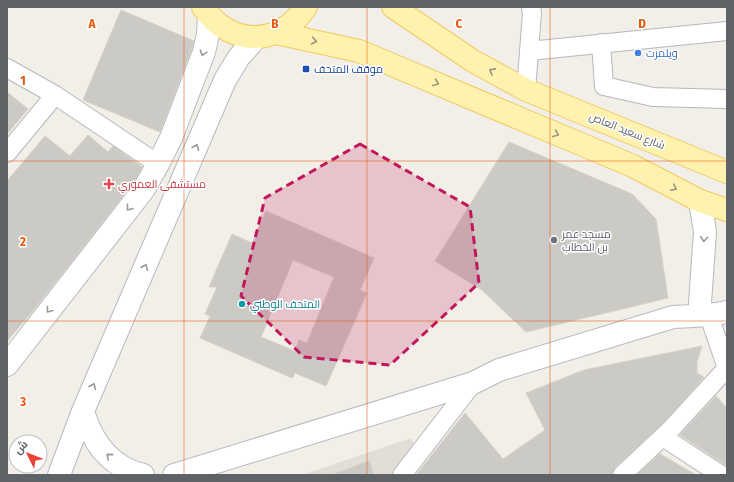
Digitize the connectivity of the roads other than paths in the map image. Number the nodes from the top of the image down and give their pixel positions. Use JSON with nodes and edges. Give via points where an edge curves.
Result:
{"nodes":[{"id":1,"x":306,"y":7,"type":"edge"},
{"id":2,"x":393,"y":7,"type":"edge"},
{"id":3,"x":531,"y":7,"type":"edge"},
{"id":4,"x":206,"y":11,"type":"edge"},
{"id":5,"x":727,"y":31,"type":"edge"},
{"id":6,"x":266,"y":35,"type":"junction"},
{"id":7,"x":602,"y":44,"type":"junction"},
{"id":8,"x":529,"y":51,"type":"junction"},
{"id":9,"x":7,"y":68,"type":"edge"},
{"id":10,"x":526,"y":90,"type":"junction"},
{"id":11,"x":55,"y":95,"type":"junction"},
{"id":12,"x":727,"y":99,"type":"edge"},
{"id":13,"x":7,"y":152,"type":"edge"},
{"id":14,"x":158,"y":164,"type":"junction"},
{"id":15,"x":727,"y":172,"type":"edge"},
{"id":16,"x":700,"y":201,"type":"junction"},
{"id":17,"x":727,"y":210,"type":"edge"},
{"id":18,"x":712,"y":314,"type":"edge"},
{"id":19,"x":7,"y":365,"type":"edge"},
{"id":20,"x":473,"y":383,"type":"junction"},
{"id":21,"x":722,"y":386,"type":"edge"},
{"id":22,"x":83,"y":411,"type":"junction"},
{"id":23,"x":663,"y":437,"type":"junction"},
{"id":24,"x":59,"y":475,"type":"edge"},
{"id":25,"x":143,"y":475,"type":"edge"},
{"id":26,"x":174,"y":475,"type":"edge"},
{"id":27,"x":402,"y":475,"type":"edge"},
{"id":28,"x":622,"y":475,"type":"edge"},
{"id":29,"x":720,"y":475,"type":"edge"}],
"edges":[{"from":1,"to":6,"type":"main road","via":[[289,26]]},
{"from":10,"to":2,"type":"main road","name":"شارع سعيد العاص","one_way":true,"via":[[473,61]]},
{"from":3,"to":8,"type":"street"},
{"from":4,"to":6,"type":"main road","via":[[230,32],[244,36]]},
{"from":4,"to":14,"type":"main road","one_way":true,"via":[[208,34],[204,52],[171,138]]},
{"from":5,"to":7,"type":"street"},
{"from":6,"to":16,"type":"main road","one_way":true,"via":[[359,51],[633,166]]},
{"from":22,"to":6,"type":"main road","one_way":true,"via":[[225,80],[239,57]]},
{"from":7,"to":8,"type":"street"},
{"from":7,"to":12,"type":"street","via":[[604,86],[653,97]]},
{"from":8,"to":10,"type":"street"},
{"from":9,"to":11,"type":"street"},
{"from":10,"to":15,"type":"main road","name":"شارع سعيد العاص"},
{"from":11,"to":13,"type":"street"},
{"from":11,"to":14,"type":"street"},
{"from":14,"to":19,"type":"main road","one_way":true,"via":[[144,189]]},
{"from":16,"to":17,"type":"main road"},
{"from":16,"to":18,"type":"main road","one_way":true,"via":[[705,232],[700,303]]},
{"from":18,"to":20,"type":"main road","via":[[673,317],[499,370]]},
{"from":18,"to":21,"type":"street","via":[[727,368]]},
{"from":20,"to":26,"type":"main road"},
{"from":20,"to":27,"type":"street"},
{"from":21,"to":23,"type":"street"},
{"from":22,"to":24,"type":"main road"},
{"from":25,"to":22,"type":"main road","one_way":true,"via":[[120,466],[107,455],[96,442]]},
{"from":23,"to":28,"type":"street"},
{"from":23,"to":29,"type":"street"}]}
